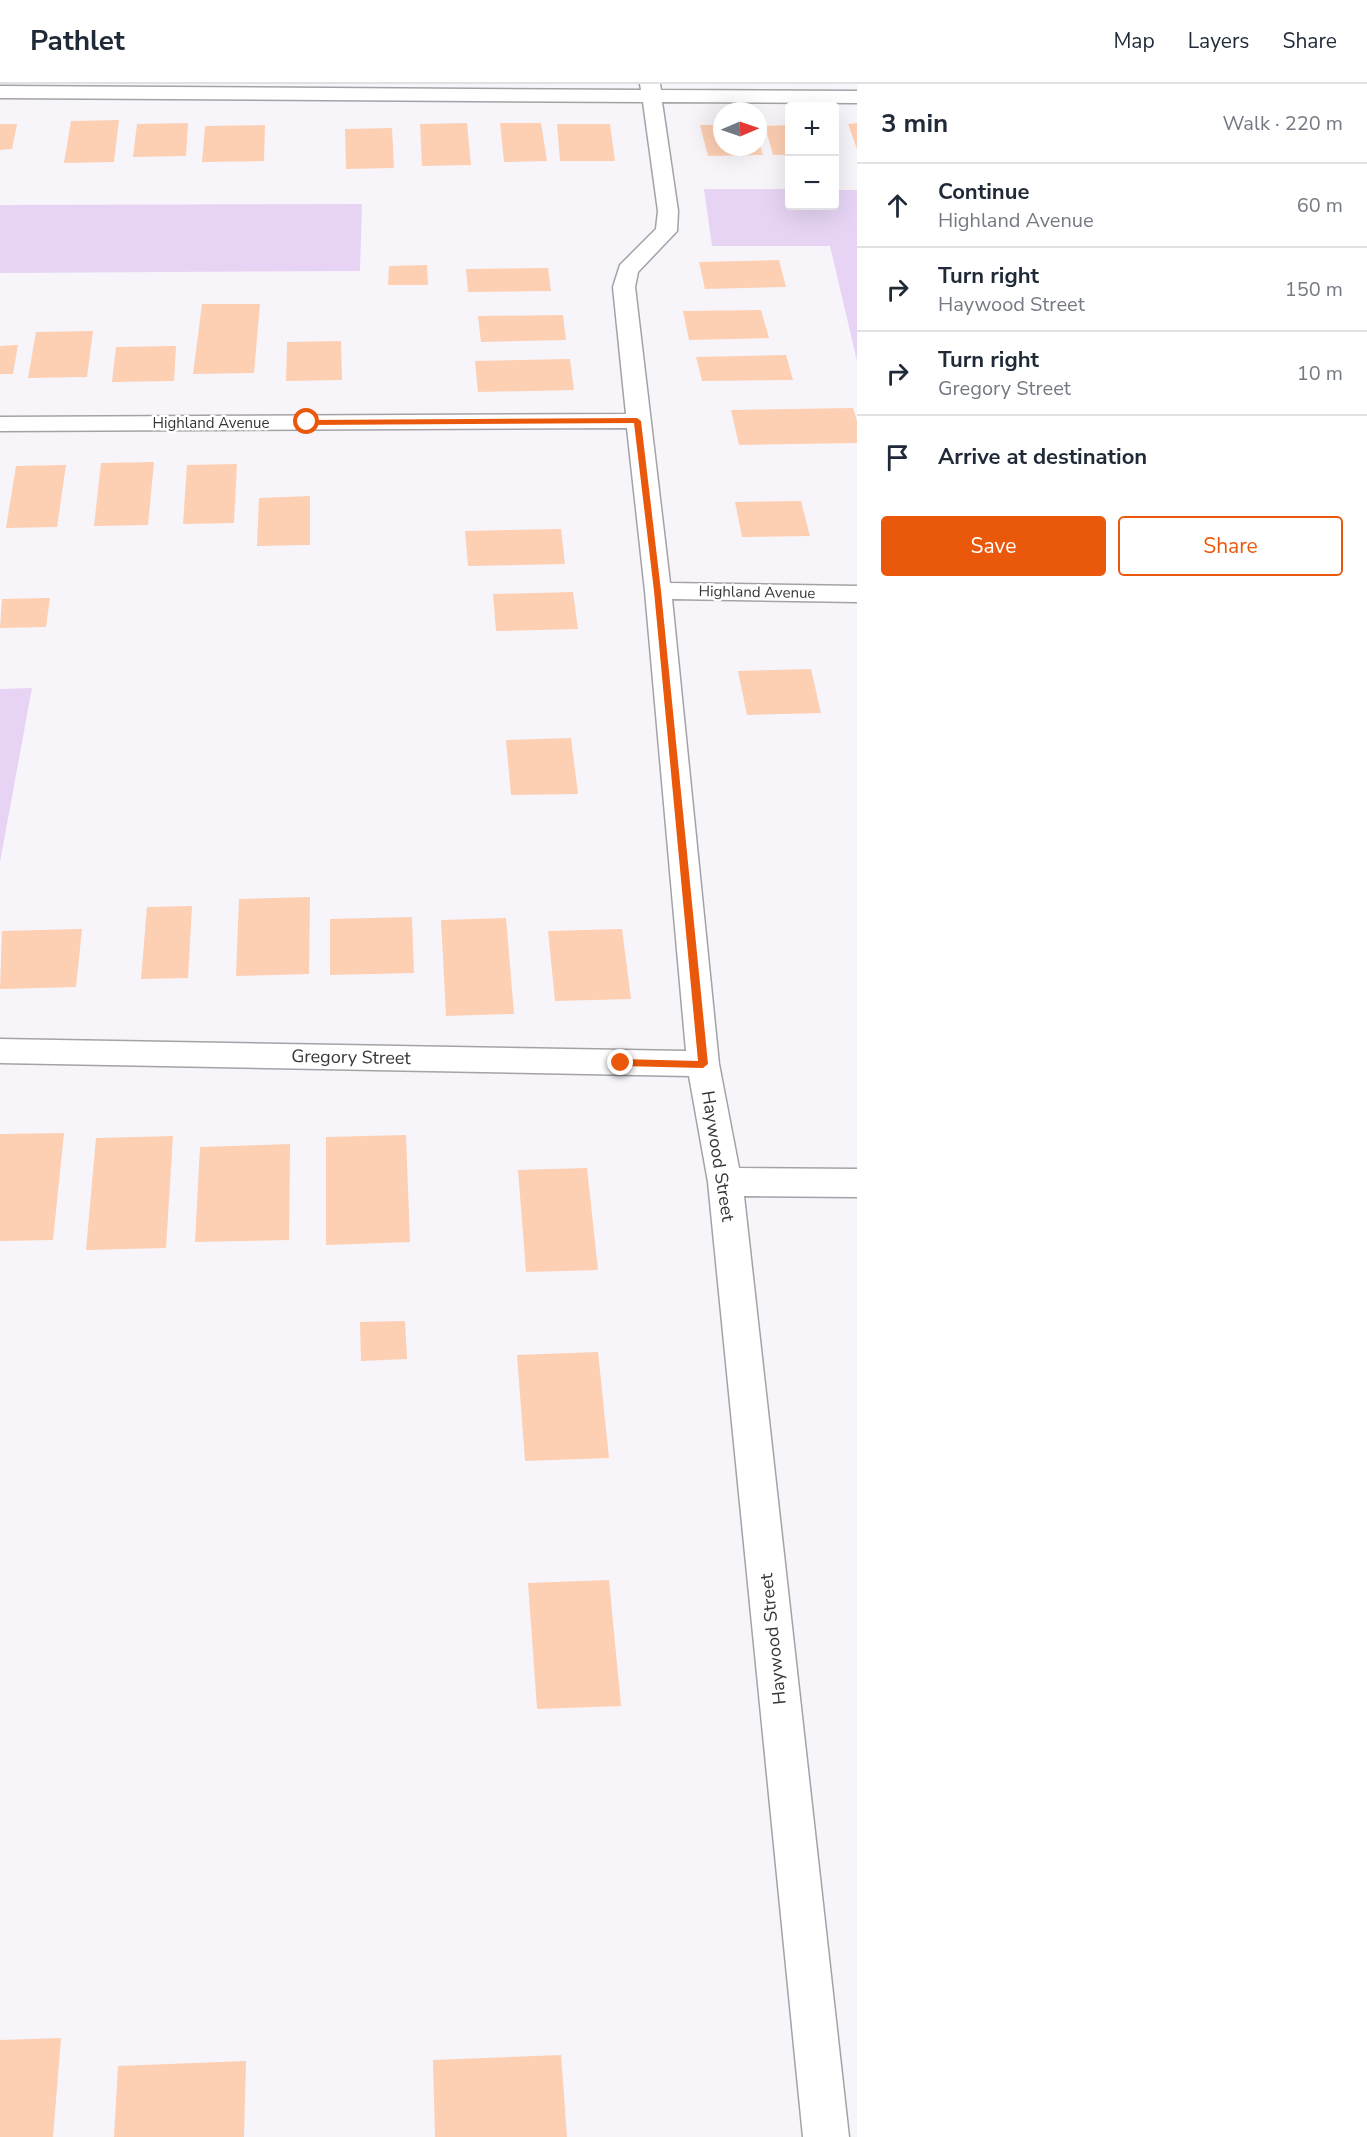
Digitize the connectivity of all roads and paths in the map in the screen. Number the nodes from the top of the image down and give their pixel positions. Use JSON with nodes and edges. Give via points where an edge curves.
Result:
{"nodes":[{"id":1,"x":651,"y":90,"type":"edge"},
{"id":2,"x":0,"y":92,"type":"edge"},
{"id":3,"x":857,"y":97,"type":"edge"},
{"id":4,"x":637,"y":421,"type":"junction"},
{"id":5,"x":0,"y":424,"type":"edge"},
{"id":6,"x":658,"y":591,"type":"junction"},
{"id":7,"x":857,"y":594,"type":"edge"},
{"id":8,"x":0,"y":1051,"type":"edge"},
{"id":9,"x":703,"y":1064,"type":"junction"},
{"id":10,"x":725,"y":1182,"type":"junction"},
{"id":11,"x":857,"y":1183,"type":"edge"},
{"id":12,"x":826,"y":2137,"type":"edge"}],
"edges":[{"from":1,"to":2,"type":"street"},
{"from":1,"to":3,"type":"street"},
{"from":1,"to":4,"type":"street","name":"Haywood Street","via":[[668,211],[666,231],[628,270],[624,286]]},
{"from":4,"to":5,"type":"street","name":"Highland Avenue"},
{"from":4,"to":6,"type":"street","name":"Haywood Street"},
{"from":6,"to":7,"type":"street","name":"Highland Avenue"},
{"from":6,"to":9,"type":"street","name":"Haywood Street"},
{"from":8,"to":9,"type":"street","name":"Gregory Street"},
{"from":9,"to":10,"type":"street","name":"Haywood Street"},
{"from":10,"to":11,"type":"street"},
{"from":10,"to":12,"type":"street","name":"Haywood Street"}]}
